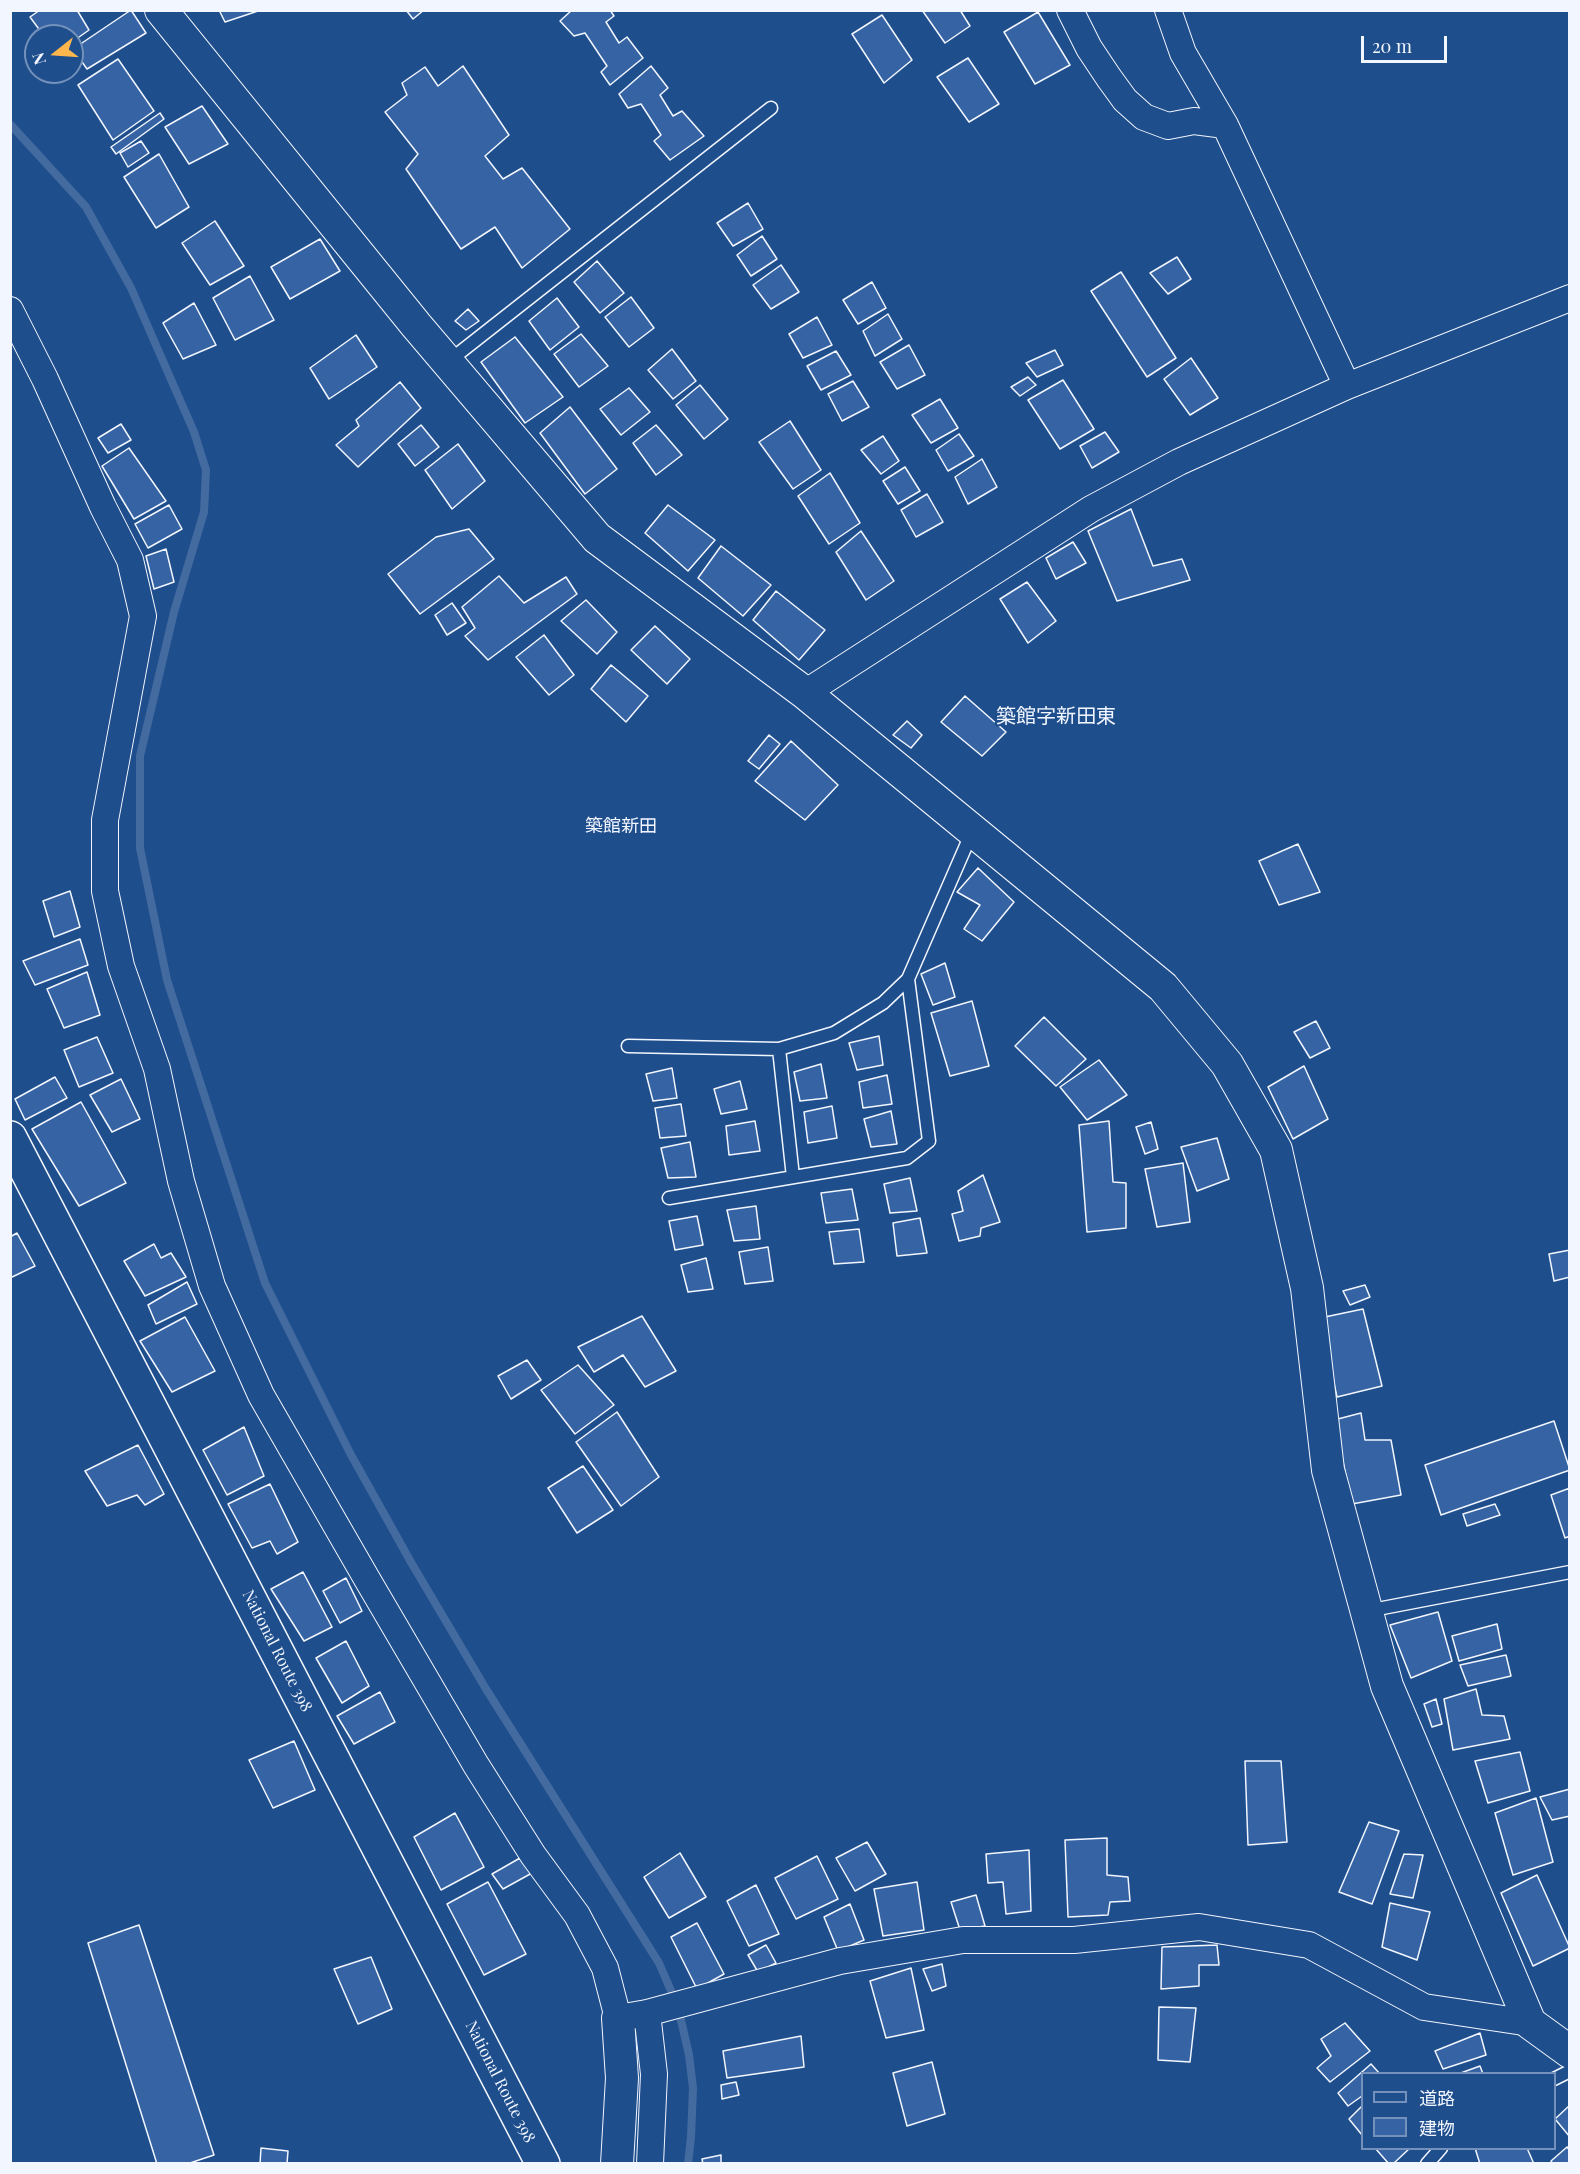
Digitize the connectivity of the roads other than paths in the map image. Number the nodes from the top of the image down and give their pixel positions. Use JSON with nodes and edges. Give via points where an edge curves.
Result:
{"nodes":[{"id":1,"x":161,"y":10,"type":"edge"},
{"id":2,"x":1070,"y":10,"type":"edge"},
{"id":3,"x":1168,"y":10,"type":"edge"},
{"id":4,"x":771,"y":108,"type":"dead end"},
{"id":5,"x":1225,"y":125,"type":"junction"},
{"id":6,"x":1569,"y":298,"type":"edge"},
{"id":7,"x":10,"y":310,"type":"edge"},
{"id":8,"x":447,"y":362,"type":"junction"},
{"id":9,"x":1347,"y":386,"type":"junction"},
{"id":10,"x":805,"y":693,"type":"junction"},
{"id":11,"x":973,"y":830,"type":"junction"},
{"id":12,"x":908,"y":979,"type":"junction"},
{"id":13,"x":628,"y":1046,"type":"dead end"},
{"id":14,"x":779,"y":1049,"type":"junction"},
{"id":15,"x":10,"y":1138,"type":"edge"},
{"id":16,"x":793,"y":1177,"type":"junction"},
{"id":17,"x":669,"y":1198,"type":"dead end"},
{"id":18,"x":1569,"y":1572,"type":"edge"},
{"id":19,"x":1367,"y":1612,"type":"junction"},
{"id":20,"x":641,"y":2014,"type":"junction"},
{"id":21,"x":1530,"y":2023,"type":"junction"},
{"id":22,"x":1569,"y":2052,"type":"edge"},
{"id":23,"x":1440,"y":2150,"type":"edge"},
{"id":24,"x":543,"y":2163,"type":"edge"},
{"id":25,"x":617,"y":2163,"type":"edge"},
{"id":26,"x":650,"y":2163,"type":"edge"},
{"id":27,"x":1427,"y":2163,"type":"edge"}],
"edges":[{"from":1,"to":8,"type":"street"},
{"from":2,"to":5,"type":"street","via":[[1109,78],[1144,117],[1168,126],[1194,122]]},
{"from":3,"to":5,"type":"street","via":[[1183,52]]},
{"from":4,"to":8,"type":"lane"},
{"from":5,"to":9,"type":"street"},
{"from":6,"to":9,"type":"street"},
{"from":7,"to":20,"type":"street","via":[[130,560],[143,616],[105,820],[105,891],[121,966],[157,1069],[180,1181],[212,1286],[261,1395],[476,1765],[577,1915],[605,1968]]},
{"from":8,"to":10,"type":"street","via":[[597,538]]},
{"from":9,"to":10,"type":"street","via":[[1179,462],[1090,509]]},
{"from":10,"to":11,"type":"street"},
{"from":11,"to":12,"type":"lane"},
{"from":11,"to":19,"type":"street","via":[[1163,987],[1227,1064],[1276,1150],[1307,1288],[1328,1470]]},
{"from":12,"to":14,"type":"lane","via":[[883,1004],[834,1033]]},
{"from":12,"to":16,"type":"lane","via":[[929,1141],[907,1158]]},
{"from":13,"to":14,"type":"lane"},
{"from":14,"to":16,"type":"lane"},
{"from":15,"to":24,"type":"highway","name":"National Route 398"},
{"from":16,"to":17,"type":"lane"},
{"from":18,"to":19,"type":"lane"},
{"from":19,"to":21,"type":"street","via":[[1387,1686]]},
{"from":20,"to":21,"type":"street","via":[[840,1961],[963,1940],[1074,1940],[1199,1927],[1309,1945],[1424,2007]]},
{"from":20,"to":25,"type":"street","via":[[622,2078]]},
{"from":20,"to":26,"type":"street","via":[[654,2073]]},
{"from":21,"to":22,"type":"street"},
{"from":23,"to":27,"type":"lane"}]}
